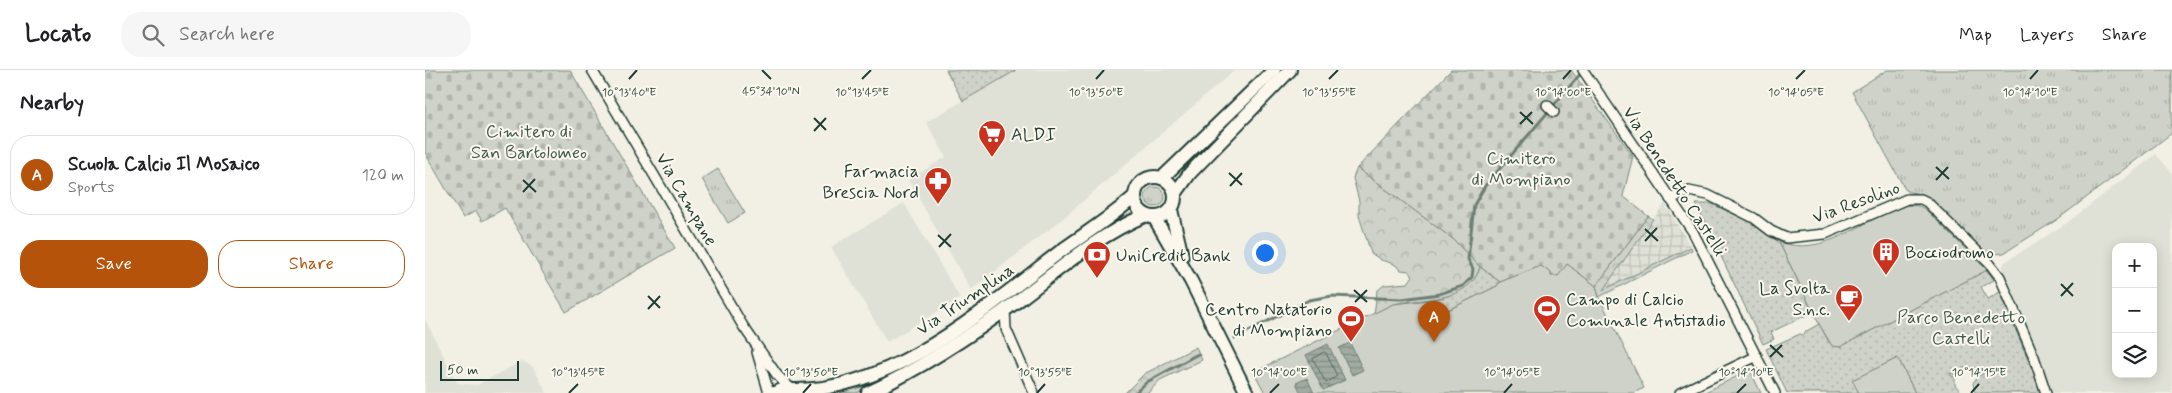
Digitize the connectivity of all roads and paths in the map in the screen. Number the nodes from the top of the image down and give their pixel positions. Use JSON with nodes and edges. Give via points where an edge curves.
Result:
{"nodes":[{"id":1,"x":592,"y":70,"type":"edge"},
{"id":2,"x":1274,"y":70,"type":"edge"},
{"id":3,"x":1290,"y":70,"type":"edge"},
{"id":4,"x":1585,"y":73,"type":"edge"},
{"id":5,"x":1547,"y":106,"type":"dead end"},
{"id":6,"x":1554,"y":112,"type":"dead end"},
{"id":7,"x":1162,"y":178,"type":"junction"},
{"id":8,"x":1175,"y":194,"type":"junction"},
{"id":9,"x":1135,"y":196,"type":"junction"},
{"id":10,"x":1670,"y":199,"type":"junction"},
{"id":11,"x":1171,"y":210,"type":"junction"},
{"id":12,"x":1150,"y":216,"type":"junction"},
{"id":13,"x":1191,"y":281,"type":"junction"},
{"id":14,"x":1005,"y":310,"type":"junction"},
{"id":15,"x":755,"y":344,"type":"junction"},
{"id":16,"x":1757,"y":356,"type":"junction"},
{"id":17,"x":795,"y":391,"type":"edge"},
{"id":18,"x":769,"y":393,"type":"edge"},
{"id":19,"x":774,"y":393,"type":"edge"},
{"id":20,"x":868,"y":393,"type":"edge"},
{"id":21,"x":1034,"y":393,"type":"edge"},
{"id":22,"x":1247,"y":393,"type":"edge"},
{"id":23,"x":1680,"y":393,"type":"edge"},
{"id":24,"x":1775,"y":393,"type":"edge"},
{"id":25,"x":2046,"y":393,"type":"edge"}],
"edges":[{"from":1,"to":15,"type":"street","name":"Via Campane"},
{"from":2,"to":7,"type":"main road","name":"Via Triumplina"},
{"from":3,"to":8,"type":"main road","via":[[1190,173]]},
{"from":4,"to":10,"type":"street","name":"Via Benedetto Castelli"},
{"from":5,"to":6,"type":"street"},
{"from":7,"to":8,"type":"main road","via":[[1171,184]]},
{"from":7,"to":9,"type":"main road","name":"Via Triumplina","via":[[1156,176],[1143,181]]},
{"from":8,"to":11,"type":"main road"},
{"from":9,"to":12,"type":"main road","via":[[1137,207]]},
{"from":9,"to":17,"type":"main road","name":"Via Triumplina","via":[[990,306],[906,360],[831,388]]},
{"from":10,"to":16,"type":"street","name":"Via Benedetto Castelli","via":[[1693,232]]},
{"from":10,"to":25,"type":"street","name":"Via Resolino","via":[[1689,190],[1708,195],[1786,238],[1825,234],[1907,199],[1927,202],[2000,277]]},
{"from":11,"to":12,"type":"main road","name":"Via Triumplina","via":[[1163,215]]},
{"from":11,"to":13,"type":"main road","via":[[1175,234]]},
{"from":12,"to":13,"type":"main road"},
{"from":12,"to":14,"type":"main road","name":"Via Triumplina","via":[[1125,224],[1094,242]]},
{"from":13,"to":22,"type":"main road"},
{"from":14,"to":20,"type":"main road","name":"Via Triumplina","via":[[952,347]]},
{"from":14,"to":21,"type":"street","name":"Via Triumplina","via":[[1006,329]]},
{"from":15,"to":17,"type":"street","name":"Via Campane","via":[[777,375]]},
{"from":15,"to":18,"type":"street","name":"Via Campane"},
{"from":16,"to":23,"type":"street"},
{"from":16,"to":24,"type":"street","name":"Via Benedetto Castelli"},
{"from":17,"to":19,"type":"main road","name":"Via Triumplina","via":[[782,389]]}]}
